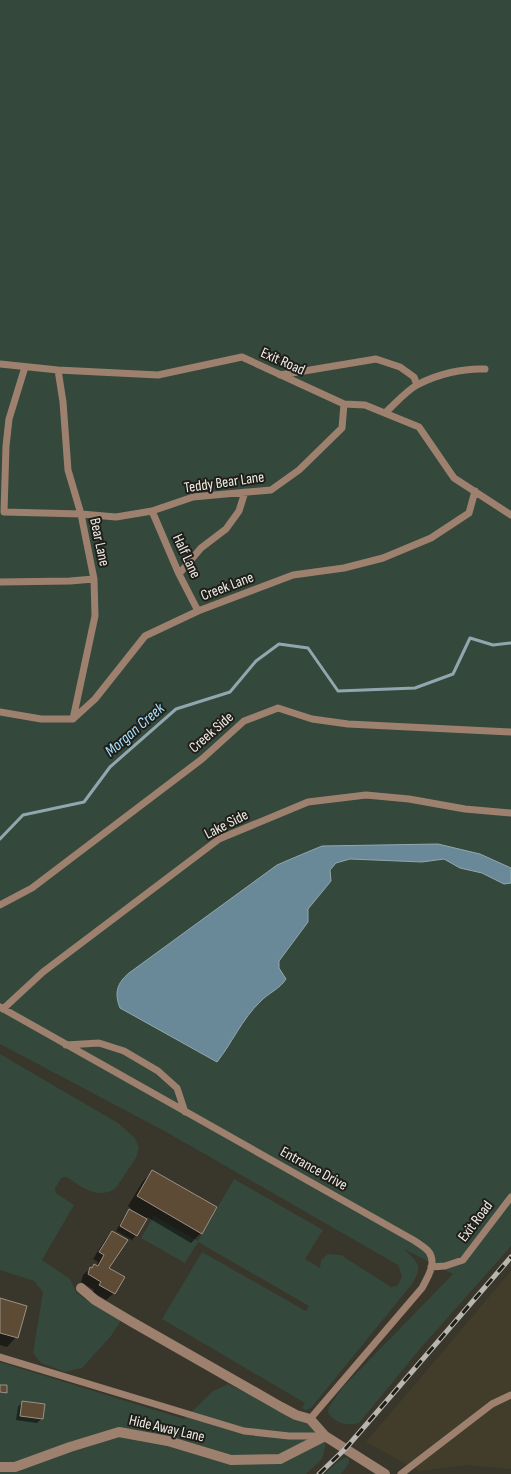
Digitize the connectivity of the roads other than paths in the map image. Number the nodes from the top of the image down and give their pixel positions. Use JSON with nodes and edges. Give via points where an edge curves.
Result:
{"nodes":[{"id":1,"x":0,"y":364,"type":"edge"},
{"id":2,"x":25,"y":367,"type":"junction"},
{"id":3,"x":486,"y":369,"type":"dead end"},
{"id":4,"x":58,"y":370,"type":"junction"},
{"id":5,"x":280,"y":375,"type":"junction"},
{"id":6,"x":417,"y":385,"type":"junction"},
{"id":7,"x":344,"y":404,"type":"junction"},
{"id":8,"x":385,"y":413,"type":"junction"},
{"id":9,"x":475,"y":491,"type":"junction"},
{"id":10,"x":245,"y":492,"type":"junction"},
{"id":11,"x":152,"y":511,"type":"junction"},
{"id":12,"x":81,"y":514,"type":"junction"},
{"id":13,"x":511,"y":515,"type":"edge"},
{"id":14,"x":179,"y":574,"type":"junction"},
{"id":15,"x":94,"y":579,"type":"junction"},
{"id":16,"x":0,"y":582,"type":"edge"},
{"id":17,"x":198,"y":611,"type":"junction"},
{"id":18,"x":0,"y":712,"type":"edge"},
{"id":19,"x":73,"y":719,"type":"junction"},
{"id":20,"x":511,"y":732,"type":"edge"},
{"id":21,"x":511,"y":813,"type":"edge"},
{"id":22,"x":0,"y":905,"type":"edge"},
{"id":23,"x":2,"y":1008,"type":"edge"},
{"id":24,"x":66,"y":1045,"type":"junction"},
{"id":25,"x":185,"y":1112,"type":"junction"},
{"id":26,"x":511,"y":1197,"type":"edge"},
{"id":27,"x":431,"y":1267,"type":"junction"},
{"id":28,"x":81,"y":1288,"type":"dead end"},
{"id":29,"x":0,"y":1357,"type":"edge"},
{"id":30,"x":511,"y":1395,"type":"edge"},
{"id":31,"x":310,"y":1419,"type":"junction"},
{"id":32,"x":326,"y":1436,"type":"junction"},
{"id":33,"x":0,"y":1468,"type":"edge"},
{"id":34,"x":385,"y":1474,"type":"edge"},
{"id":35,"x":401,"y":1474,"type":"edge"}],
"edges":[{"from":1,"to":2,"type":"lane","name":"Exit Road"},
{"from":2,"to":4,"type":"lane","name":"Exit Road"},
{"from":2,"to":12,"type":"lane","name":"Teddy Bear Lane","via":[[6,446],[4,512]]},
{"from":3,"to":6,"type":"lane","via":[[471,368]]},
{"from":4,"to":5,"type":"lane","name":"Exit Road","via":[[158,375],[242,357]]},
{"from":4,"to":12,"type":"lane","name":"Bear Lane","via":[[68,470]]},
{"from":5,"to":6,"type":"lane","via":[[376,359],[400,367],[414,377]]},
{"from":5,"to":7,"type":"lane","name":"Exit Road"},
{"from":6,"to":8,"type":"lane"},
{"from":7,"to":8,"type":"lane","name":"Exit Road","via":[[365,405]]},
{"from":7,"to":10,"type":"lane","name":"Teddy Bear Lane","via":[[342,428],[299,470],[271,490]]},
{"from":8,"to":9,"type":"lane","name":"Exit Road","via":[[419,427],[454,478]]},
{"from":9,"to":13,"type":"lane","name":"Exit Road"},
{"from":9,"to":17,"type":"lane","name":"Creek Lane","via":[[469,513],[431,538],[383,558],[344,568],[293,575]]},
{"from":10,"to":11,"type":"lane","name":"Teddy Bear Lane","via":[[193,497]]},
{"from":10,"to":14,"type":"lane","via":[[239,510],[226,529],[201,548]]},
{"from":11,"to":12,"type":"lane","name":"Teddy Bear Lane","via":[[116,518]]},
{"from":11,"to":14,"type":"lane","name":"Half Lane"},
{"from":12,"to":15,"type":"lane","name":"Bear Lane"},
{"from":14,"to":17,"type":"lane","name":"Half Lane"},
{"from":15,"to":16,"type":"lane"},
{"from":15,"to":19,"type":"lane","name":"Bear Lane","via":[[95,616]]},
{"from":17,"to":19,"type":"lane","name":"Creek Lane","via":[[145,636],[94,699]]},
{"from":18,"to":19,"type":"lane","via":[[41,719]]},
{"from":20,"to":22,"type":"lane","name":"Creek Side","via":[[348,724],[312,719],[278,708],[244,721],[202,759],[32,888]]},
{"from":21,"to":23,"type":"lane","name":"Lake Side","via":[[366,795],[308,802],[219,839],[43,972]]},
{"from":23,"to":24,"type":"lane","name":"Entrance Drive"},
{"from":24,"to":25,"type":"lane","name":"Entrance Drive"},
{"from":24,"to":25,"type":"lane","via":[[99,1043],[124,1051],[158,1071],[177,1088]]},
{"from":25,"to":27,"type":"lane","name":"Entrance Drive","via":[[415,1241],[429,1252]]},
{"from":26,"to":27,"type":"lane","name":"Exit Road","via":[[463,1260]]},
{"from":27,"to":31,"type":"lane","via":[[422,1288]]},
{"from":28,"to":31,"type":"street","via":[[132,1322],[281,1407]]},
{"from":29,"to":32,"type":"lane","via":[[244,1431]]},
{"from":30,"to":35,"type":"lane","via":[[492,1404]]},
{"from":31,"to":32,"type":"street"},
{"from":32,"to":33,"type":"street","name":"Hide Away Lane","via":[[280,1460],[231,1460],[168,1441],[119,1432],[15,1468]]},
{"from":32,"to":34,"type":"street"}]}
